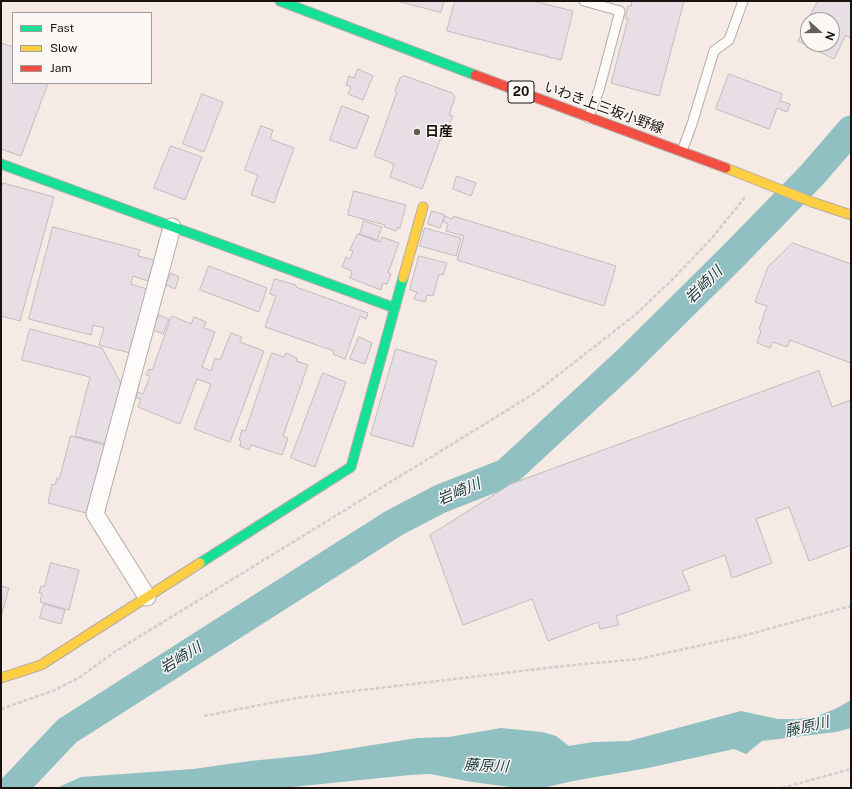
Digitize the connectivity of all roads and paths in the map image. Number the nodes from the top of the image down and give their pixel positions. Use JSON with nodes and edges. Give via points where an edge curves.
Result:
{"nodes":[{"id":1,"x":280,"y":1,"type":"edge"},
{"id":2,"x":584,"y":1,"type":"edge"},
{"id":3,"x":743,"y":1,"type":"edge"},
{"id":4,"x":588,"y":118,"type":"junction"},
{"id":5,"x":682,"y":151,"type":"junction"},
{"id":6,"x":1,"y":164,"type":"edge"},
{"id":7,"x":759,"y":182,"type":"junction"},
{"id":8,"x":423,"y":207,"type":"dead end"},
{"id":9,"x":851,"y":215,"type":"edge"},
{"id":10,"x":172,"y":227,"type":"junction"},
{"id":11,"x":395,"y":308,"type":"junction"},
{"id":12,"x":147,"y":597,"type":"junction"},
{"id":13,"x":851,"y":606,"type":"edge"},
{"id":14,"x":1,"y":678,"type":"edge"},
{"id":15,"x":1,"y":709,"type":"edge"},
{"id":16,"x":204,"y":716,"type":"dead end"},
{"id":17,"x":851,"y":769,"type":"edge"},
{"id":18,"x":782,"y":788,"type":"edge"}],
"edges":[{"from":1,"to":4,"type":"street","name":"いわき上三坂小野線","number":"20"},
{"from":2,"to":4,"type":"lane","via":[[620,11],[599,90]]},
{"from":3,"to":5,"type":"lane","via":[[729,40],[714,51]]},
{"from":4,"to":5,"type":"street","name":"いわき上三坂小野線","number":"20"},
{"from":5,"to":7,"type":"street","name":"いわき上三坂小野線","number":"20"},
{"from":6,"to":10,"type":"street"},
{"from":7,"to":9,"type":"street","name":"いわき上三坂小野線","number":"20"},
{"from":7,"to":15,"type":"path","via":[[674,278],[635,314],[535,393],[80,676],[55,690]]},
{"from":8,"to":11,"type":"street"},
{"from":10,"to":11,"type":"street"},
{"from":10,"to":12,"type":"street","via":[[95,514]]},
{"from":11,"to":12,"type":"street","via":[[351,467]]},
{"from":12,"to":14,"type":"street","via":[[42,665]]},
{"from":13,"to":16,"type":"path","via":[[743,636],[639,659],[296,698]]},
{"from":17,"to":18,"type":"path"}]}
